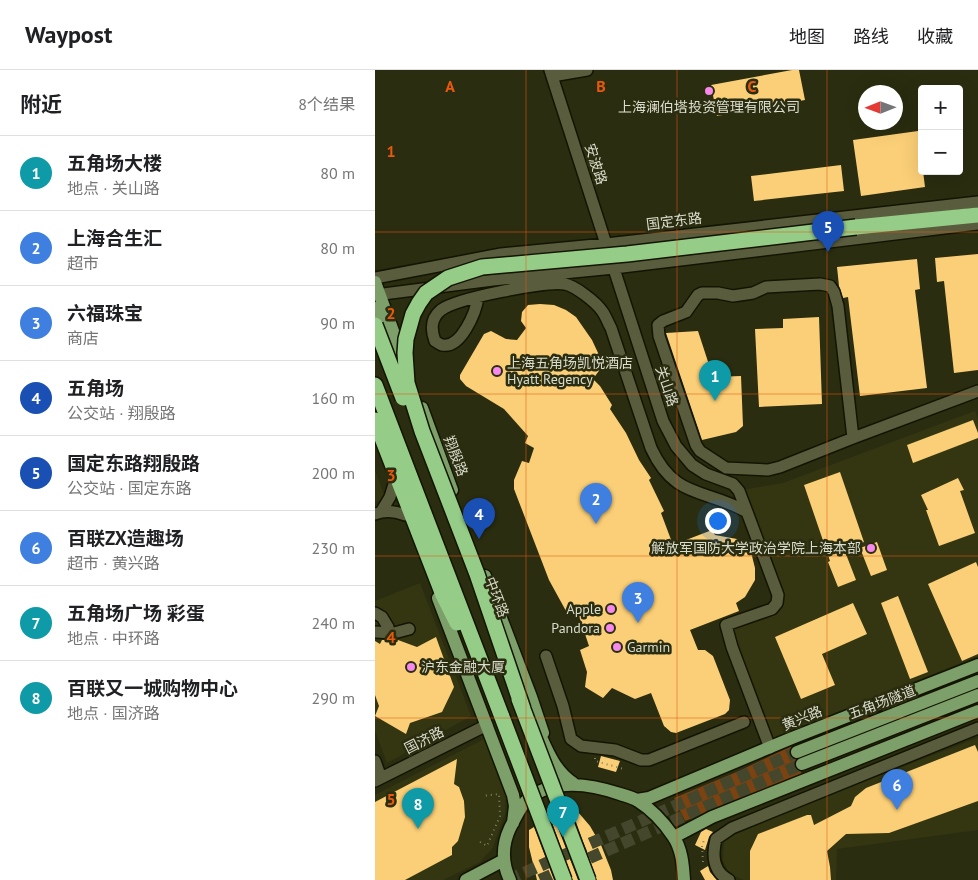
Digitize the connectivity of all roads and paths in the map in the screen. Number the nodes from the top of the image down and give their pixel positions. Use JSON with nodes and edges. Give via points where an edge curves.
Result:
{"nodes":[{"id":1,"x":587,"y":70,"type":"edge"},
{"id":2,"x":551,"y":73,"type":"edge"},
{"id":3,"x":978,"y":202,"type":"edge"},
{"id":4,"x":978,"y":215,"type":"edge"},
{"id":5,"x":978,"y":224,"type":"edge"},
{"id":6,"x":606,"y":244,"type":"junction"},
{"id":7,"x":614,"y":268,"type":"junction"},
{"id":8,"x":375,"y":278,"type":"edge"},
{"id":9,"x":493,"y":280,"type":"junction"},
{"id":10,"x":377,"y":290,"type":"edge"},
{"id":11,"x":497,"y":293,"type":"junction"},
{"id":12,"x":478,"y":297,"type":"junction"},
{"id":13,"x":375,"y":308,"type":"edge"},
{"id":14,"x":375,"y":325,"type":"edge"},
{"id":15,"x":643,"y":362,"type":"junction"},
{"id":16,"x":624,"y":369,"type":"junction"},
{"id":17,"x":375,"y":385,"type":"edge"},
{"id":18,"x":978,"y":390,"type":"edge"},
{"id":19,"x":375,"y":420,"type":"edge"},
{"id":20,"x":375,"y":435,"type":"edge"},
{"id":21,"x":853,"y":438,"type":"junction"},
{"id":22,"x":394,"y":484,"type":"junction"},
{"id":23,"x":747,"y":512,"type":"junction"},
{"id":24,"x":378,"y":513,"type":"edge"},
{"id":25,"x":405,"y":515,"type":"junction"},
{"id":26,"x":375,"y":612,"type":"edge"},
{"id":27,"x":387,"y":627,"type":"dead end"},
{"id":28,"x":409,"y":629,"type":"dead end"},
{"id":29,"x":375,"y":632,"type":"edge"},
{"id":30,"x":546,"y":656,"type":"dead end"},
{"id":31,"x":978,"y":665,"type":"edge"},
{"id":32,"x":978,"y":681,"type":"edge"},
{"id":33,"x":978,"y":695,"type":"edge"},
{"id":34,"x":523,"y":709,"type":"junction"},
{"id":35,"x":977,"y":714,"type":"edge"},
{"id":36,"x":502,"y":717,"type":"junction"},
{"id":37,"x":744,"y":722,"type":"dead end"},
{"id":38,"x":487,"y":724,"type":"junction"},
{"id":39,"x":978,"y":728,"type":"edge"},
{"id":40,"x":770,"y":748,"type":"junction"},
{"id":41,"x":548,"y":752,"type":"junction"},
{"id":42,"x":797,"y":752,"type":"tunnel mouth"},
{"id":43,"x":595,"y":760,"type":"dead end"},
{"id":44,"x":375,"y":761,"type":"edge"},
{"id":45,"x":802,"y":764,"type":"tunnel mouth"},
{"id":46,"x":624,"y":769,"type":"dead end"},
{"id":47,"x":378,"y":780,"type":"edge"},
{"id":48,"x":573,"y":783,"type":"junction"},
{"id":49,"x":481,"y":796,"type":"dead end"},
{"id":50,"x":637,"y":800,"type":"junction"},
{"id":51,"x":513,"y":823,"type":"junction"},
{"id":52,"x":673,"y":837,"type":"junction"},
{"id":53,"x":479,"y":842,"type":"dead end"},
{"id":54,"x":504,"y":860,"type":"junction"},
{"id":55,"x":466,"y":880,"type":"edge"},
{"id":56,"x":510,"y":880,"type":"edge"},
{"id":57,"x":564,"y":880,"type":"edge"},
{"id":58,"x":588,"y":880,"type":"edge"},
{"id":59,"x":684,"y":880,"type":"edge"},
{"id":60,"x":729,"y":880,"type":"edge"}],
"edges":[{"from":1,"to":2,"type":"street"},
{"from":2,"to":6,"type":"street","name":"安波路"},
{"from":3,"to":6,"type":"street","name":"国定东路"},
{"from":4,"to":34,"type":"highway","bridge":true,"via":[[482,267],[448,278],[427,293],[409,326],[405,353],[407,383]]},
{"from":5,"to":7,"type":"street"},
{"from":6,"to":7,"type":"street","name":"安波路"},
{"from":6,"to":8,"type":"street","name":"国定东路","via":[[501,254]]},
{"from":7,"to":9,"type":"street"},
{"from":7,"to":15,"type":"street","name":"关山路"},
{"from":9,"to":10,"type":"street"},
{"from":9,"to":11,"type":"street"},
{"from":10,"to":41,"type":"main road","name":"翔殷路","via":[[531,697]]},
{"from":11,"to":12,"type":"street"},
{"from":11,"to":16,"type":"street","via":[[565,284],[582,292],[602,310]]},
{"from":12,"to":12,"type":"street","via":[[441,310],[434,318],[431,330],[435,341],[442,345],[451,344],[458,338],[471,322]]},
{"from":13,"to":41,"type":"main road","name":"翔殷路","via":[[488,612]]},
{"from":14,"to":34,"type":"highway","name":"中环路","bridge":true},
{"from":15,"to":16,"type":"street"},
{"from":15,"to":23,"type":"street","name":"关山路","via":[[663,421],[676,446],[692,465],[733,484]]},
{"from":16,"to":23,"type":"street","via":[[651,448],[667,473],[678,484]]},
{"from":17,"to":36,"type":"highway"},
{"from":18,"to":21,"type":"street"},
{"from":19,"to":36,"type":"highway","via":[[443,595]]},
{"from":20,"to":22,"type":"main road"},
{"from":21,"to":21,"type":"street","via":[[837,306],[830,286],[766,288],[733,296],[702,293],[686,312],[658,325],[696,445],[720,466],[768,470]]},
{"from":22,"to":24,"type":"street"},
{"from":22,"to":25,"type":"main road"},
{"from":23,"to":40,"type":"street","via":[[778,596],[777,603],[772,609],[726,625]]},
{"from":24,"to":25,"type":"street"},
{"from":25,"to":38,"type":"main road"},
{"from":26,"to":27,"type":"street"},
{"from":28,"to":29,"type":"street","via":[[394,633]]},
{"from":30,"to":37,"type":"street","via":[[571,739],[581,746],[615,750],[649,760]]},
{"from":31,"to":40,"type":"main road","name":"黄兴路"},
{"from":32,"to":42,"type":"main road","name":"五角场隧道"},
{"from":33,"to":45,"type":"main road","name":"五角场隧道"},
{"from":34,"to":58,"type":"highway","name":"中环路","bridge":true},
{"from":35,"to":52,"type":"main road","via":[[712,817]]},
{"from":36,"to":57,"type":"highway","bridge":true},
{"from":38,"to":47,"type":"street","name":"国济路"},
{"from":38,"to":51,"type":"main road","via":[[513,795]]},
{"from":39,"to":60,"type":"street","via":[[732,828],[716,839],[713,851],[715,866]]},
{"from":40,"to":50,"type":"main road","name":"黄兴路","via":[[649,798]]},
{"from":41,"to":48,"type":"main road","name":"翔殷路","via":[[563,777]]},
{"from":43,"to":46,"type":"path"},
{"from":44,"to":47,"type":"street"},
{"from":48,"to":50,"type":"main road","via":[[604,788]]},
{"from":48,"to":51,"type":"main road","via":[[553,787],[528,799]]},
{"from":49,"to":53,"type":"path","via":[[499,794],[500,816],[487,846]]},
{"from":50,"to":52,"type":"main road","via":[[655,814]]},
{"from":51,"to":54,"type":"main road"},
{"from":52,"to":59,"type":"main road","via":[[680,851]]},
{"from":54,"to":55,"type":"main road"},
{"from":54,"to":56,"type":"main road"}]}
